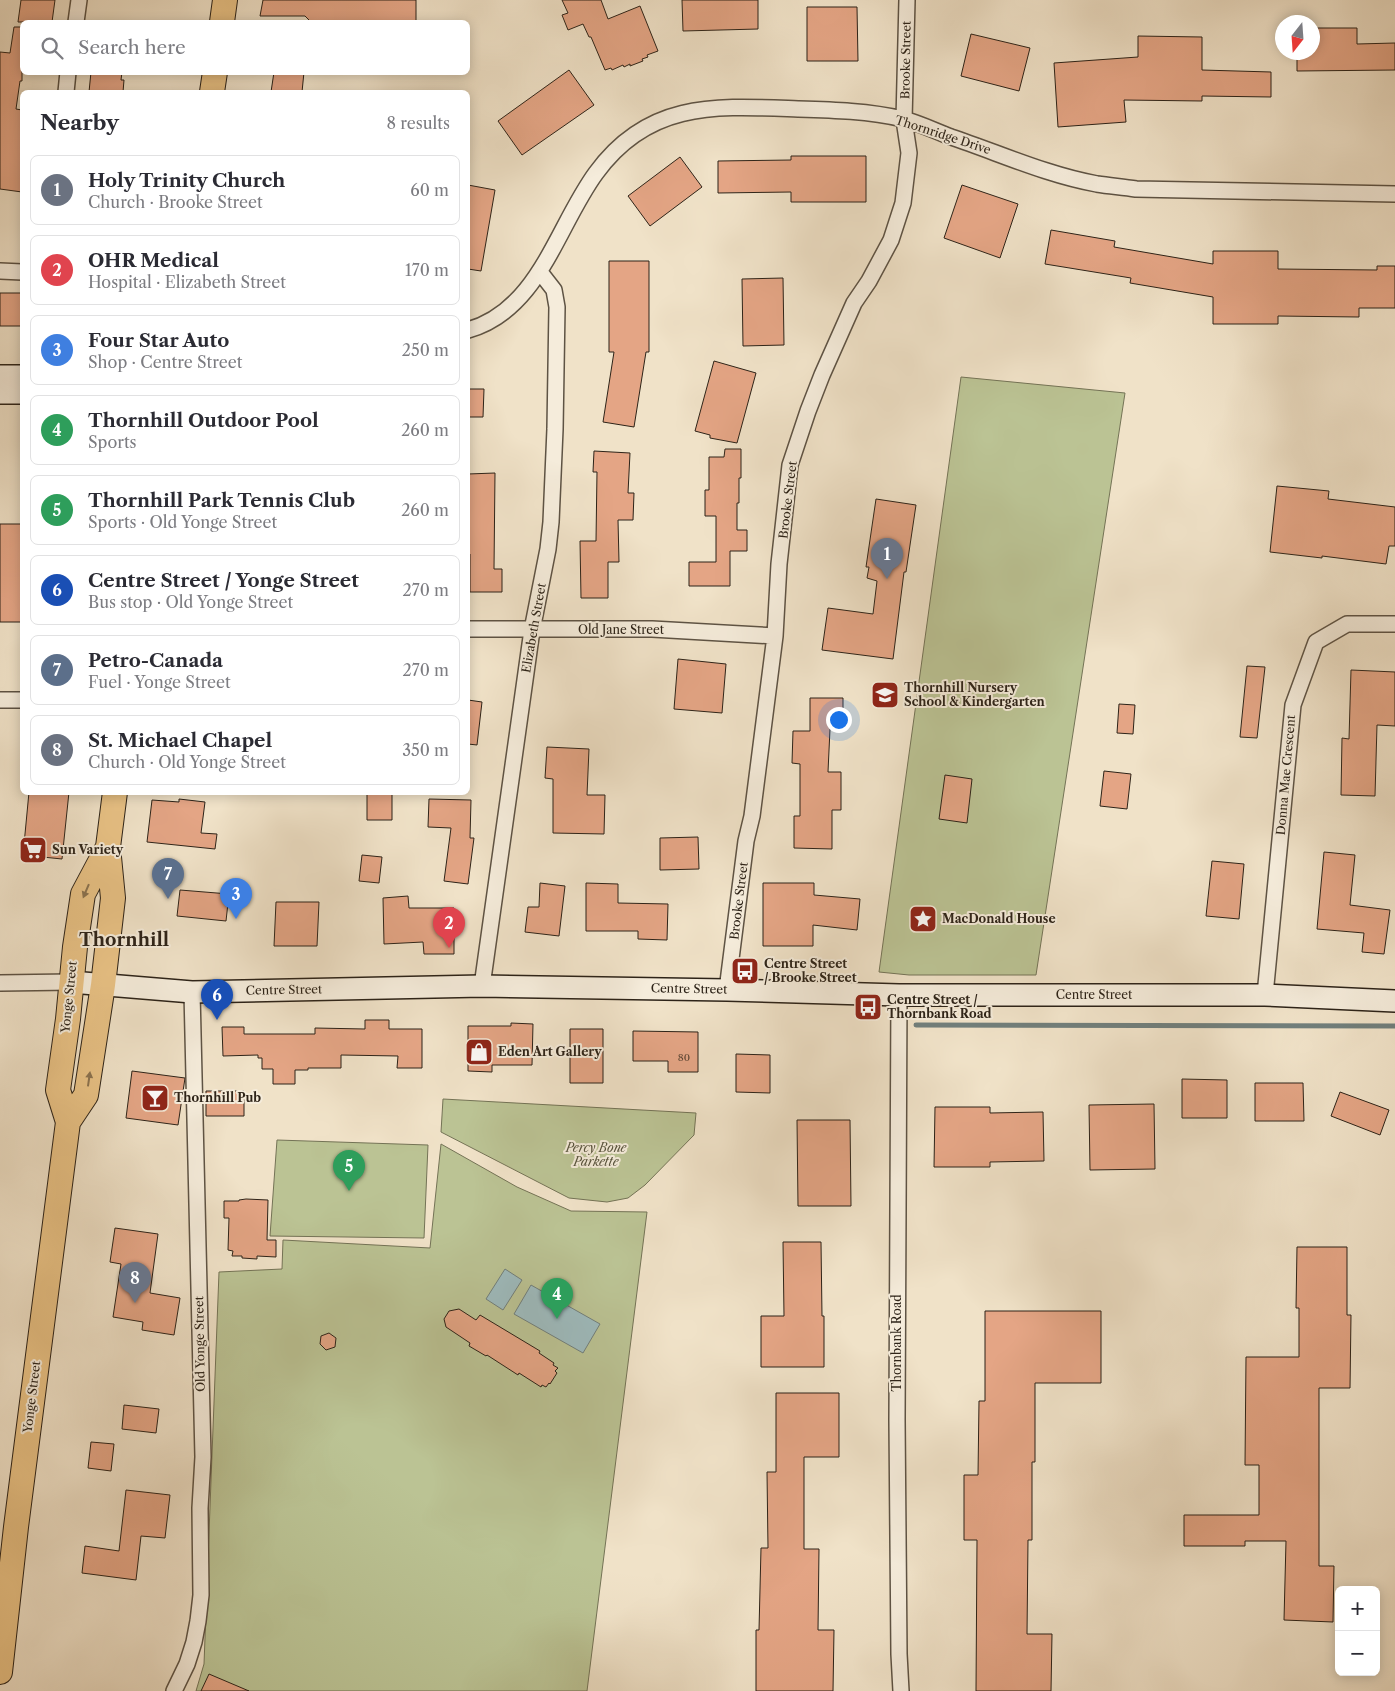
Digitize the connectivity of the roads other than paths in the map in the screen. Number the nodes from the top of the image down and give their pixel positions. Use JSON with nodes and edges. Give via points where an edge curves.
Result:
{"nodes":[{"id":1,"x":79,"y":0,"type":"edge"},
{"id":2,"x":225,"y":0,"type":"edge"},
{"id":3,"x":907,"y":0,"type":"edge"},
{"id":4,"x":76,"y":20,"type":"edge"},
{"id":5,"x":222,"y":20,"type":"edge"},
{"id":6,"x":68,"y":75,"type":"edge"},
{"id":7,"x":215,"y":75,"type":"edge"},
{"id":8,"x":66,"y":90,"type":"edge"},
{"id":9,"x":212,"y":90,"type":"edge"},
{"id":10,"x":904,"y":120,"type":"junction"},
{"id":11,"x":1395,"y":194,"type":"edge"},
{"id":12,"x":0,"y":271,"type":"edge"},
{"id":13,"x":20,"y":272,"type":"edge"},
{"id":14,"x":540,"y":272,"type":"junction"},
{"id":15,"x":470,"y":329,"type":"edge"},
{"id":16,"x":0,"y":376,"type":"edge"},
{"id":17,"x":20,"y":376,"type":"edge"},
{"id":18,"x":0,"y":393,"type":"edge"},
{"id":19,"x":20,"y":393,"type":"edge"},
{"id":20,"x":1395,"y":624,"type":"edge"},
{"id":21,"x":470,"y":629,"type":"edge"},
{"id":22,"x":532,"y":630,"type":"junction"},
{"id":23,"x":775,"y":636,"type":"junction"},
{"id":24,"x":0,"y":700,"type":"edge"},
{"id":25,"x":20,"y":700,"type":"edge"},
{"id":26,"x":115,"y":795,"type":"edge"},
{"id":27,"x":108,"y":847,"type":"junction"},
{"id":28,"x":71,"y":982,"type":"junction"},
{"id":29,"x":0,"y":983,"type":"edge"},
{"id":30,"x":103,"y":985,"type":"junction"},
{"id":31,"x":482,"y":986,"type":"junction"},
{"id":32,"x":728,"y":990,"type":"junction"},
{"id":33,"x":192,"y":992,"type":"junction"},
{"id":34,"x":899,"y":995,"type":"junction"},
{"id":35,"x":1265,"y":995,"type":"junction"},
{"id":36,"x":1395,"y":1001,"type":"edge"},
{"id":37,"x":68,"y":1122,"type":"junction"},
{"id":38,"x":0,"y":1672,"type":"edge"},
{"id":39,"x":174,"y":1691,"type":"edge"},
{"id":40,"x":901,"y":1691,"type":"edge"}],
"edges":[{"from":1,"to":4,"type":"street"},
{"from":2,"to":5,"type":"main road"},
{"from":3,"to":10,"type":"street","name":"Brooke Street"},
{"from":6,"to":8,"type":"street"},
{"from":7,"to":9,"type":"main road"},
{"from":10,"to":11,"type":"street","name":"Thornridge Drive","via":[[1096,184],[1136,189]]},
{"from":10,"to":14,"type":"street","name":"Thornridge Drive","via":[[840,110],[720,107],[688,111],[657,122],[636,133],[609,155],[586,186]]},
{"from":10,"to":23,"type":"street","name":"Brooke Street","via":[[908,153],[903,203],[891,240],[854,303],[808,411],[790,465]]},
{"from":12,"to":13,"type":"street"},
{"from":14,"to":15,"type":"street","name":"Thornridge Drive","via":[[524,293],[501,313]]},
{"from":14,"to":22,"type":"street","name":"Elizabeth Street","via":[[554,290],[557,307],[556,429],[548,549]]},
{"from":16,"to":17,"type":"main road"},
{"from":18,"to":19,"type":"main road"},
{"from":20,"to":35,"type":"street","name":"Donna Mae Crescent","via":[[1347,624],[1316,642],[1302,678],[1293,705]]},
{"from":21,"to":22,"type":"street","name":"Old Jane Street"},
{"from":22,"to":23,"type":"street","name":"Old Jane Street","via":[[652,629]]},
{"from":22,"to":31,"type":"street","name":"Elizabeth Street"},
{"from":23,"to":32,"type":"street","name":"Brooke Street"},
{"from":24,"to":25,"type":"street"},
{"from":26,"to":27,"type":"main road","name":"Yonge Street"},
{"from":27,"to":28,"type":"main road","name":"Yonge Street","one_way":true,"via":[[83,894]]},
{"from":27,"to":30,"type":"main road","name":"Yonge Street","via":[[113,898]]},
{"from":28,"to":29,"type":"street"},
{"from":28,"to":30,"type":"main road","name":"Centre Street"},
{"from":28,"to":37,"type":"main road","name":"Yonge Street","via":[[58,1090]]},
{"from":30,"to":33,"type":"main road","name":"Centre Street"},
{"from":37,"to":30,"type":"main road","name":"Yonge Street","one_way":true,"via":[[86,1095]]},
{"from":31,"to":32,"type":"main road","name":"Centre Street"},
{"from":31,"to":33,"type":"main road","name":"Centre Street"},
{"from":32,"to":34,"type":"main road","name":"Centre Street"},
{"from":33,"to":39,"type":"street","name":"Old Yonge Street","via":[[203,1457],[201,1586],[194,1642]]},
{"from":34,"to":35,"type":"main road","name":"Centre Street"},
{"from":34,"to":40,"type":"street","name":"Thornbank Road","via":[[897,1420]]},
{"from":35,"to":36,"type":"main road","name":"Centre Street"},
{"from":37,"to":38,"type":"main road","name":"Yonge Street"}]}
